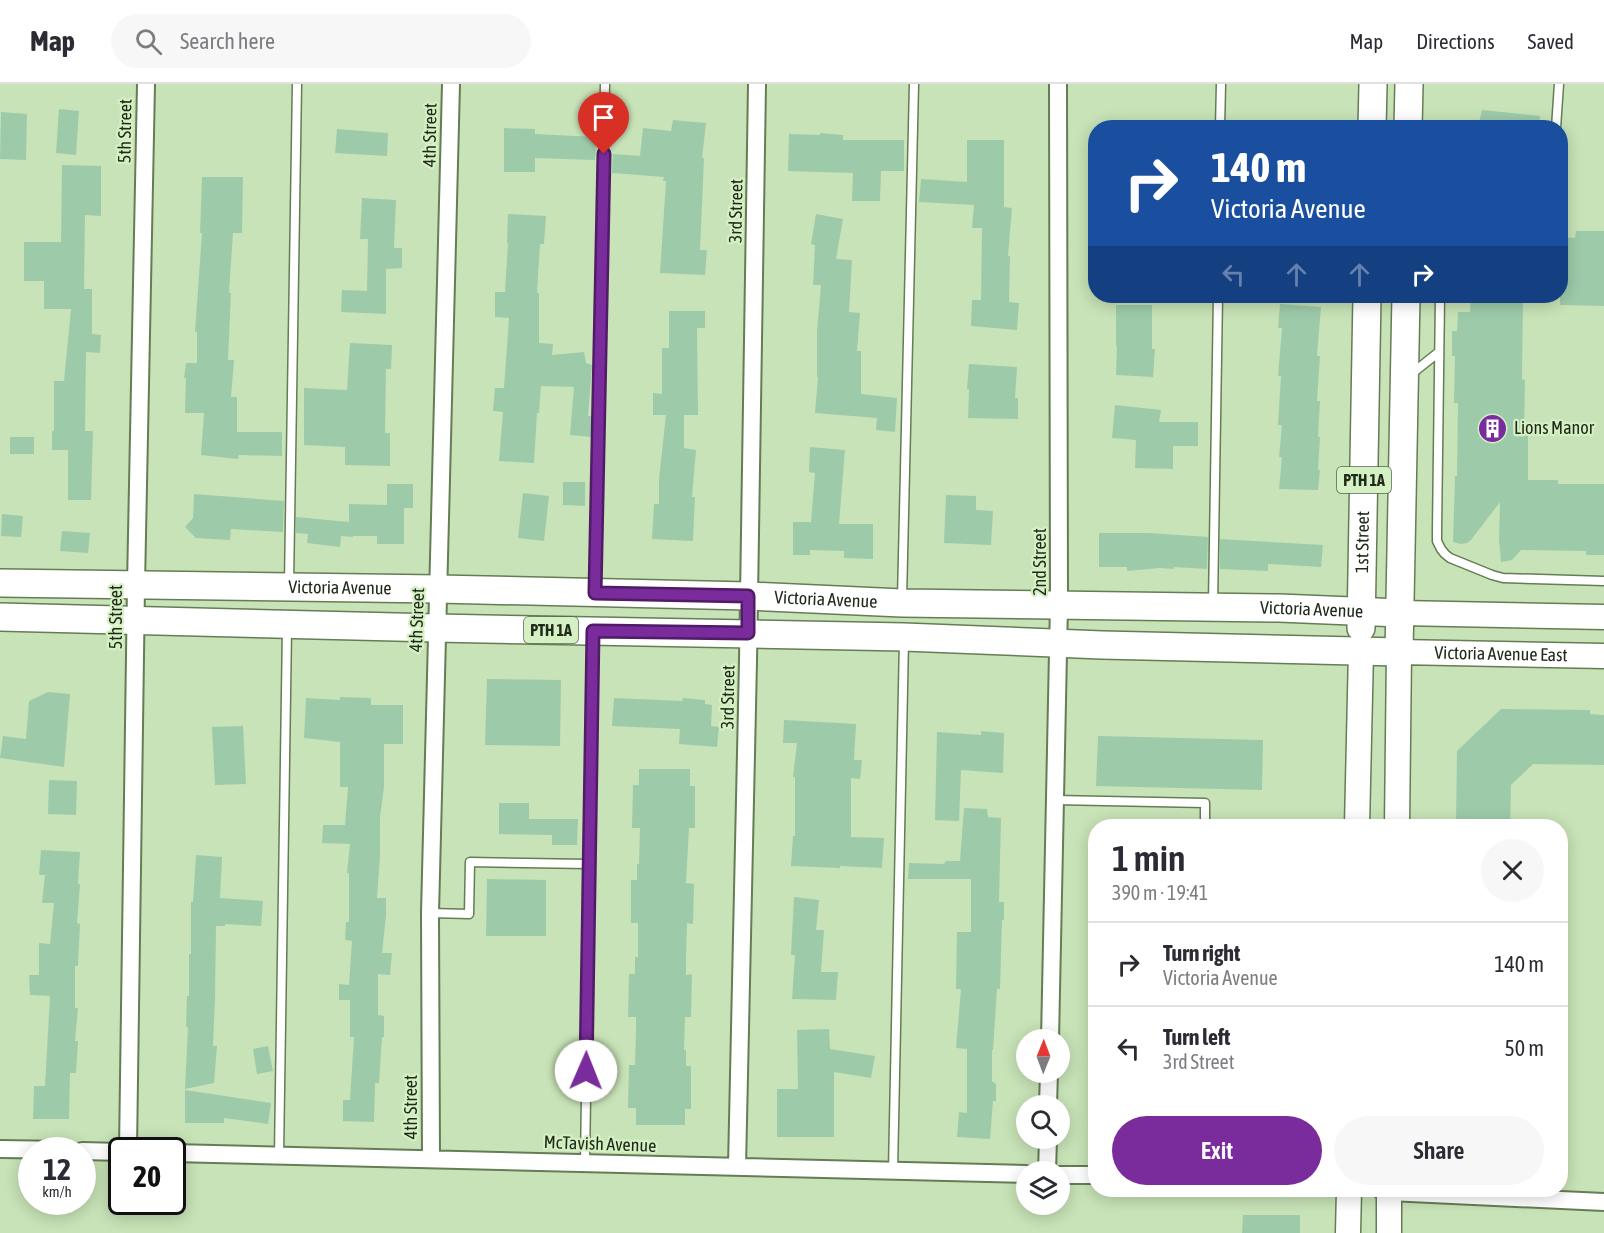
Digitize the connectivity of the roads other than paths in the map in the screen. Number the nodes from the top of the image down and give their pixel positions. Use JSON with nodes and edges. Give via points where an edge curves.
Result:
{"nodes":[{"id":1,"x":146,"y":84,"type":"edge"},
{"id":2,"x":297,"y":84,"type":"edge"},
{"id":3,"x":451,"y":84,"type":"edge"},
{"id":4,"x":605,"y":84,"type":"edge"},
{"id":5,"x":757,"y":84,"type":"edge"},
{"id":6,"x":914,"y":84,"type":"edge"},
{"id":7,"x":1058,"y":84,"type":"edge"},
{"id":8,"x":1221,"y":84,"type":"edge"},
{"id":9,"x":1373,"y":84,"type":"edge"},
{"id":10,"x":1409,"y":84,"type":"edge"},
{"id":11,"x":1559,"y":84,"type":"edge"},
{"id":12,"x":1220,"y":120,"type":"edge"},
{"id":13,"x":1372,"y":120,"type":"edge"},
{"id":14,"x":1408,"y":120,"type":"edge"},
{"id":15,"x":1557,"y":120,"type":"edge"},
{"id":16,"x":1218,"y":303,"type":"edge"},
{"id":17,"x":1367,"y":303,"type":"edge"},
{"id":18,"x":1406,"y":303,"type":"edge"},
{"id":19,"x":1440,"y":303,"type":"edge"},
{"id":20,"x":1439,"y":352,"type":"junction"},
{"id":21,"x":1405,"y":379,"type":"junction"},
{"id":22,"x":1604,"y":581,"type":"edge"},
{"id":23,"x":0,"y":583,"type":"edge"},
{"id":24,"x":136,"y":585,"type":"junction"},
{"id":25,"x":288,"y":587,"type":"junction"},
{"id":26,"x":438,"y":589,"type":"junction"},
{"id":27,"x":595,"y":593,"type":"junction"},
{"id":28,"x":748,"y":596,"type":"junction"},
{"id":29,"x":902,"y":603,"type":"junction"},
{"id":30,"x":1059,"y":604,"type":"junction"},
{"id":31,"x":1213,"y":608,"type":"junction"},
{"id":32,"x":1362,"y":611,"type":"junction"},
{"id":33,"x":1400,"y":613,"type":"junction"},
{"id":34,"x":0,"y":617,"type":"edge"},
{"id":35,"x":1604,"y":617,"type":"edge"},
{"id":36,"x":136,"y":621,"type":"junction"},
{"id":37,"x":287,"y":624,"type":"junction"},
{"id":38,"x":436,"y":628,"type":"junction"},
{"id":39,"x":593,"y":631,"type":"junction"},
{"id":40,"x":748,"y":633,"type":"junction"},
{"id":41,"x":904,"y":637,"type":"junction"},
{"id":42,"x":1058,"y":643,"type":"junction"},
{"id":43,"x":1361,"y":651,"type":"junction"},
{"id":44,"x":1399,"y":652,"type":"junction"},
{"id":45,"x":1604,"y":656,"type":"edge"},
{"id":46,"x":1055,"y":800,"type":"junction"},
{"id":47,"x":1205,"y":819,"type":"edge"},
{"id":48,"x":1357,"y":819,"type":"edge"},
{"id":49,"x":1397,"y":819,"type":"edge"},
{"id":50,"x":589,"y":864,"type":"junction"},
{"id":51,"x":430,"y":913,"type":"junction"},
{"id":52,"x":1050,"y":1029,"type":"edge"},
{"id":53,"x":128,"y":1137,"type":"edge"},
{"id":54,"x":0,"y":1149,"type":"edge"},
{"id":55,"x":18,"y":1149,"type":"edge"},
{"id":56,"x":186,"y":1153,"type":"edge"},
{"id":57,"x":279,"y":1155,"type":"junction"},
{"id":58,"x":431,"y":1158,"type":"junction"},
{"id":59,"x":585,"y":1163,"type":"junction"},
{"id":60,"x":737,"y":1167,"type":"junction"},
{"id":61,"x":893,"y":1171,"type":"junction"},
{"id":62,"x":1016,"y":1174,"type":"edge"},
{"id":63,"x":1070,"y":1175,"type":"edge"},
{"id":64,"x":1088,"y":1175,"type":"edge"},
{"id":65,"x":1349,"y":1197,"type":"edge"},
{"id":66,"x":1387,"y":1197,"type":"edge"},
{"id":67,"x":1504,"y":1197,"type":"edge"},
{"id":68,"x":1604,"y":1203,"type":"edge"},
{"id":69,"x":1348,"y":1233,"type":"edge"},
{"id":70,"x":1389,"y":1233,"type":"edge"}],
"edges":[{"from":1,"to":24,"type":"street","name":"5th Street"},
{"from":2,"to":25,"type":"lane"},
{"from":3,"to":26,"type":"street","name":"4th Street"},
{"from":4,"to":27,"type":"lane"},
{"from":5,"to":28,"type":"street","name":"3rd Street"},
{"from":6,"to":29,"type":"lane"},
{"from":7,"to":30,"type":"street","name":"2nd Street"},
{"from":8,"to":12,"type":"lane"},
{"from":9,"to":13,"type":"main road"},
{"from":10,"to":14,"type":"main road"},
{"from":11,"to":15,"type":"lane"},
{"from":16,"to":31,"type":"lane"},
{"from":17,"to":32,"type":"main road","name":"1st Street","number":"PTH 1A"},
{"from":18,"to":21,"type":"main road","number":"PTH 1A"},
{"from":19,"to":20,"type":"lane"},
{"from":20,"to":21,"type":"lane"},
{"from":20,"to":22,"type":"lane","via":[[1437,541],[1441,549],[1450,558],[1498,577]]},
{"from":21,"to":33,"type":"main road","number":"PTH 1A"},
{"from":23,"to":24,"type":"main road","name":"Victoria Avenue","number":"PTH 1A"},
{"from":24,"to":25,"type":"main road","name":"Victoria Avenue","number":"PTH 1A"},
{"from":24,"to":36,"type":"street","name":"5th Street"},
{"from":25,"to":26,"type":"main road","name":"Victoria Avenue","number":"PTH 1A"},
{"from":26,"to":27,"type":"main road","name":"Victoria Avenue","number":"PTH 1A"},
{"from":26,"to":38,"type":"street","name":"4th Street"},
{"from":27,"to":28,"type":"main road","name":"Victoria Avenue","number":"PTH 1A"},
{"from":28,"to":29,"type":"main road","name":"Victoria Avenue","number":"PTH 1A"},
{"from":28,"to":40,"type":"street","name":"3rd Street"},
{"from":29,"to":30,"type":"main road","name":"Victoria Avenue","number":"PTH 1A"},
{"from":30,"to":31,"type":"main road","name":"Victoria Avenue","number":"PTH 1A"},
{"from":30,"to":42,"type":"street","name":"2nd Street"},
{"from":31,"to":32,"type":"main road","name":"Victoria Avenue","number":"PTH 1A"},
{"from":32,"to":33,"type":"main road","name":"Victoria Avenue","number":"PTH 1A"},
{"from":32,"to":43,"type":"main road","name":"1st Street","number":"PTH 1A"},
{"from":33,"to":35,"type":"main road"},
{"from":33,"to":44,"type":"main road","number":"PTH 1A"},
{"from":34,"to":36,"type":"main road","name":"Victoria Avenue","number":"PTH 1A"},
{"from":36,"to":37,"type":"main road","name":"Victoria Avenue","number":"PTH 1A"},
{"from":36,"to":53,"type":"street","name":"5th Street"},
{"from":37,"to":38,"type":"main road","name":"Victoria Avenue","number":"PTH 1A"},
{"from":37,"to":57,"type":"lane"},
{"from":38,"to":39,"type":"main road","name":"Victoria Avenue","number":"PTH 1A"},
{"from":38,"to":51,"type":"street","name":"4th Street"},
{"from":39,"to":40,"type":"main road","name":"Victoria Avenue","number":"PTH 1A"},
{"from":39,"to":50,"type":"lane"},
{"from":40,"to":41,"type":"main road","name":"Victoria Avenue","number":"PTH 1A"},
{"from":40,"to":60,"type":"street","name":"3rd Street"},
{"from":41,"to":42,"type":"main road","name":"Victoria Avenue","number":"PTH 1A"},
{"from":41,"to":61,"type":"lane"},
{"from":42,"to":43,"type":"main road","name":"Victoria Avenue","number":"PTH 1A"},
{"from":42,"to":46,"type":"street","name":"2nd Street"},
{"from":43,"to":44,"type":"main road","name":"Victoria Avenue","number":"PTH 1A"},
{"from":43,"to":48,"type":"main road","name":"1st Street"},
{"from":44,"to":45,"type":"main road","name":"Victoria Avenue East"},
{"from":44,"to":49,"type":"main road"},
{"from":46,"to":47,"type":"lane","via":[[1205,803]]},
{"from":46,"to":52,"type":"street","name":"2nd Street"},
{"from":50,"to":51,"type":"lane","via":[[470,862],[469,914]]},
{"from":50,"to":59,"type":"lane"},
{"from":51,"to":58,"type":"street","name":"4th Street"},
{"from":54,"to":55,"type":"street"},
{"from":56,"to":57,"type":"street","name":"McTavish Avenue"},
{"from":57,"to":58,"type":"street","name":"McTavish Avenue"},
{"from":58,"to":59,"type":"street","name":"McTavish Avenue"},
{"from":59,"to":60,"type":"street","name":"McTavish Avenue"},
{"from":60,"to":61,"type":"street","name":"McTavish Avenue"},
{"from":61,"to":62,"type":"street","name":"McTavish Avenue"},
{"from":63,"to":64,"type":"street"},
{"from":65,"to":69,"type":"main road"},
{"from":66,"to":70,"type":"main road"},
{"from":67,"to":68,"type":"street"}]}
